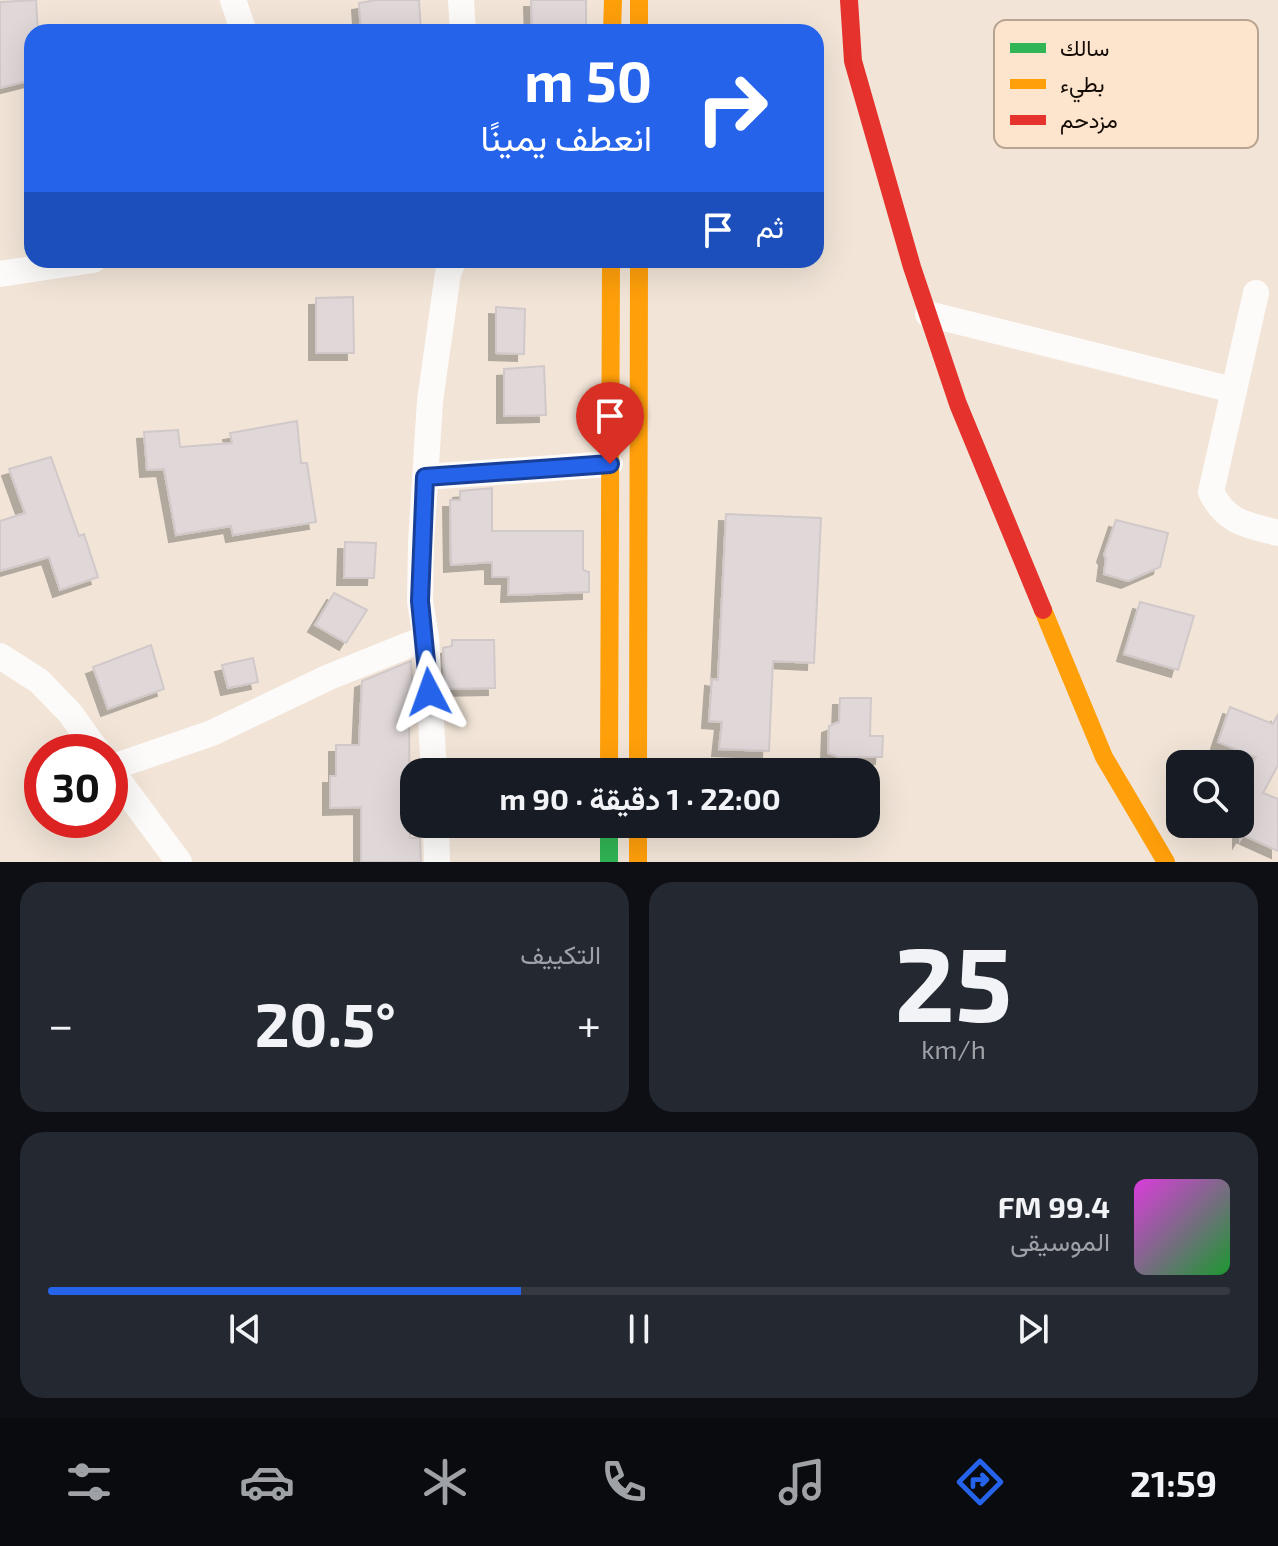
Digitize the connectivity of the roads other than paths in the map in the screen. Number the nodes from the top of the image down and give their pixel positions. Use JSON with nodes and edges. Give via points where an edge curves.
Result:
{"nodes":[{"id":1,"x":233,"y":0,"type":"edge"},
{"id":2,"x":461,"y":0,"type":"edge"},
{"id":3,"x":613,"y":0,"type":"edge"},
{"id":4,"x":639,"y":0,"type":"edge"},
{"id":5,"x":849,"y":0,"type":"edge"},
{"id":6,"x":241,"y":24,"type":"edge"},
{"id":7,"x":462,"y":24,"type":"edge"},
{"id":8,"x":612,"y":24,"type":"edge"},
{"id":9,"x":639,"y":24,"type":"edge"},
{"id":10,"x":40,"y":268,"type":"edge"},
{"id":11,"x":450,"y":268,"type":"edge"},
{"id":12,"x":611,"y":268,"type":"edge"},
{"id":13,"x":639,"y":268,"type":"edge"},
{"id":14,"x":0,"y":274,"type":"edge"},
{"id":15,"x":1256,"y":293,"type":"dead end"},
{"id":16,"x":928,"y":314,"type":"junction"},
{"id":17,"x":1233,"y":390,"type":"junction"},
{"id":18,"x":610,"y":464,"type":"junction"},
{"id":19,"x":425,"y":477,"type":"junction"},
{"id":20,"x":1278,"y":533,"type":"edge"},
{"id":21,"x":426,"y":638,"type":"junction"},
{"id":22,"x":0,"y":656,"type":"edge"},
{"id":23,"x":85,"y":734,"type":"edge"},
{"id":24,"x":433,"y":758,"type":"edge"},
{"id":25,"x":609,"y":758,"type":"edge"},
{"id":26,"x":638,"y":758,"type":"edge"},
{"id":27,"x":128,"y":762,"type":"edge"},
{"id":28,"x":128,"y":793,"type":"edge"},
{"id":29,"x":436,"y":838,"type":"edge"},
{"id":30,"x":609,"y":838,"type":"edge"},
{"id":31,"x":638,"y":838,"type":"edge"},
{"id":32,"x":179,"y":862,"type":"edge"},
{"id":33,"x":437,"y":862,"type":"edge"},
{"id":34,"x":609,"y":862,"type":"edge"},
{"id":35,"x":638,"y":862,"type":"edge"},
{"id":36,"x":1166,"y":862,"type":"edge"}],
"edges":[{"from":1,"to":6,"type":"street"},
{"from":2,"to":7,"type":"street"},
{"from":3,"to":8,"type":"main road"},
{"from":4,"to":9,"type":"main road"},
{"from":5,"to":16,"type":"main road","via":[[853,61]]},
{"from":10,"to":14,"type":"street"},
{"from":11,"to":19,"type":"street","via":[[434,366]]},
{"from":12,"to":18,"type":"main road"},
{"from":13,"to":26,"type":"main road"},
{"from":15,"to":17,"type":"street"},
{"from":16,"to":17,"type":"street"},
{"from":16,"to":36,"type":"main road","via":[[958,404],[1104,757]]},
{"from":17,"to":20,"type":"street","via":[[1211,492],[1228,516]]},
{"from":18,"to":19,"type":"street"},
{"from":18,"to":25,"type":"main road"},
{"from":19,"to":21,"type":"street","via":[[420,601]]},
{"from":21,"to":24,"type":"street"},
{"from":21,"to":27,"type":"street","via":[[212,733]]},
{"from":22,"to":23,"type":"street","via":[[39,681]]},
{"from":28,"to":32,"type":"street"},
{"from":29,"to":33,"type":"street"},
{"from":30,"to":34,"type":"main road"},
{"from":31,"to":35,"type":"main road"}]}
